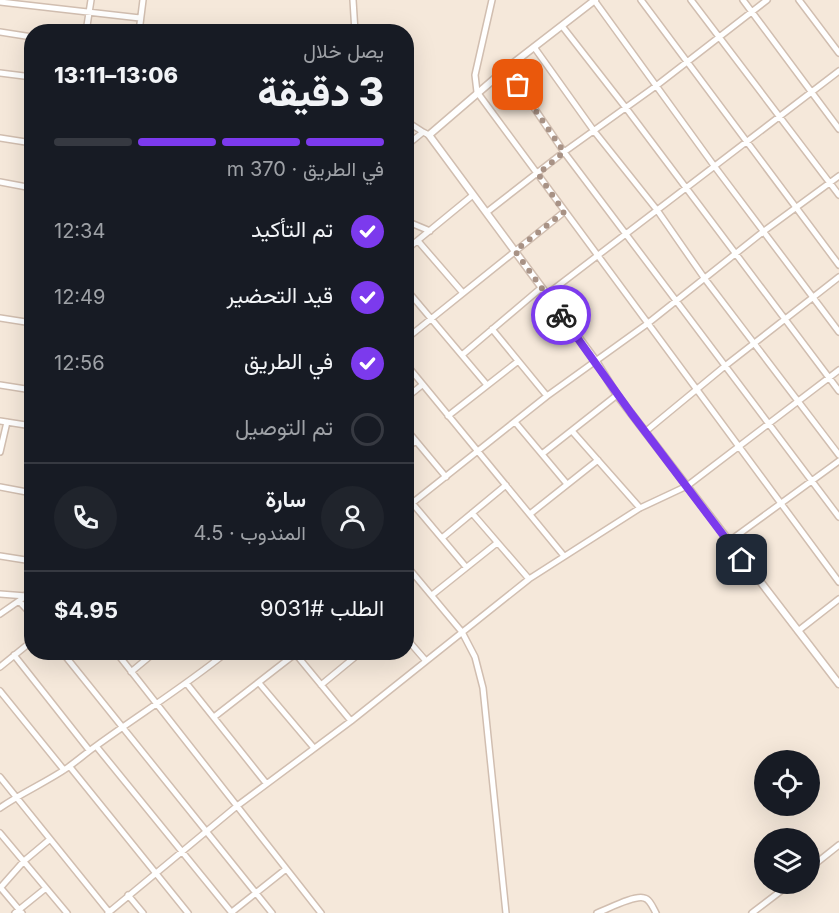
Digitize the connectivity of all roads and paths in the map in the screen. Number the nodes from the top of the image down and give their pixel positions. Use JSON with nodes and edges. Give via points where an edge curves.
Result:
{"nodes":[{"id":1,"x":91,"y":0,"type":"edge"},
{"id":2,"x":143,"y":0,"type":"edge"},
{"id":3,"x":353,"y":0,"type":"edge"},
{"id":4,"x":492,"y":0,"type":"edge"},
{"id":5,"x":594,"y":0,"type":"edge"},
{"id":6,"x":641,"y":0,"type":"edge"},
{"id":7,"x":691,"y":0,"type":"edge"},
{"id":8,"x":743,"y":0,"type":"edge"},
{"id":9,"x":767,"y":0,"type":"edge"},
{"id":10,"x":799,"y":0,"type":"edge"},
{"id":11,"x":0,"y":2,"type":"edge"},
{"id":12,"x":751,"y":11,"type":"junction"},
{"id":13,"x":89,"y":12,"type":"junction"},
{"id":14,"x":140,"y":18,"type":"junction"},
{"id":15,"x":87,"y":24,"type":"edge"},
{"id":16,"x":140,"y":24,"type":"edge"},
{"id":17,"x":354,"y":24,"type":"edge"},
{"id":18,"x":562,"y":26,"type":"junction"},
{"id":19,"x":0,"y":32,"type":"edge"},
{"id":20,"x":24,"y":36,"type":"edge"},
{"id":21,"x":719,"y":37,"type":"junction"},
{"id":22,"x":534,"y":47,"type":"junction"},
{"id":23,"x":839,"y":53,"type":"edge"},
{"id":24,"x":688,"y":62,"type":"junction"},
{"id":25,"x":507,"y":68,"type":"junction"},
{"id":26,"x":839,"y":71,"type":"edge"},
{"id":27,"x":0,"y":73,"type":"edge"},
{"id":28,"x":24,"y":76,"type":"edge"},
{"id":29,"x":656,"y":86,"type":"junction"},
{"id":30,"x":810,"y":91,"type":"junction"},
{"id":31,"x":477,"y":92,"type":"junction"},
{"id":32,"x":626,"y":108,"type":"junction"},
{"id":33,"x":778,"y":116,"type":"junction"},
{"id":34,"x":414,"y":126,"type":"edge"},
{"id":35,"x":839,"y":129,"type":"edge"},
{"id":36,"x":594,"y":131,"type":"junction"},
{"id":37,"x":426,"y":134,"type":"junction"},
{"id":38,"x":0,"y":138,"type":"edge"},
{"id":39,"x":414,"y":141,"type":"edge"},
{"id":40,"x":24,"y":142,"type":"edge"},
{"id":41,"x":747,"y":142,"type":"junction"},
{"id":42,"x":564,"y":152,"type":"junction"},
{"id":43,"x":715,"y":166,"type":"junction"},
{"id":44,"x":538,"y":174,"type":"junction"},
{"id":45,"x":839,"y":176,"type":"edge"},
{"id":46,"x":0,"y":182,"type":"edge"},
{"id":47,"x":830,"y":183,"type":"junction"},
{"id":48,"x":24,"y":186,"type":"edge"},
{"id":49,"x":686,"y":188,"type":"junction"},
{"id":50,"x":473,"y":195,"type":"junction"},
{"id":51,"x":839,"y":195,"type":"edge"},
{"id":52,"x":796,"y":207,"type":"junction"},
{"id":53,"x":657,"y":210,"type":"junction"},
{"id":54,"x":487,"y":212,"type":"junction"},
{"id":55,"x":564,"y":212,"type":"junction"},
{"id":56,"x":414,"y":224,"type":"edge"},
{"id":57,"x":429,"y":231,"type":"junction"},
{"id":58,"x":764,"y":231,"type":"junction"},
{"id":59,"x":627,"y":233,"type":"junction"},
{"id":60,"x":418,"y":241,"type":"junction"},
{"id":61,"x":414,"y":244,"type":"edge"},
{"id":62,"x":515,"y":251,"type":"junction"},
{"id":63,"x":736,"y":254,"type":"junction"},
{"id":64,"x":597,"y":256,"type":"junction"},
{"id":65,"x":839,"y":265,"type":"edge"},
{"id":66,"x":839,"y":277,"type":"edge"},
{"id":67,"x":705,"y":279,"type":"junction"},
{"id":68,"x":542,"y":288,"type":"junction"},
{"id":69,"x":463,"y":293,"type":"junction"},
{"id":70,"x":546,"y":295,"type":"junction"},
{"id":71,"x":414,"y":298,"type":"edge"},
{"id":72,"x":813,"y":298,"type":"junction"},
{"id":73,"x":675,"y":300,"type":"junction"},
{"id":74,"x":0,"y":318,"type":"edge"},
{"id":75,"x":432,"y":318,"type":"junction"},
{"id":76,"x":785,"y":320,"type":"junction"},
{"id":77,"x":24,"y":322,"type":"edge"},
{"id":78,"x":647,"y":324,"type":"junction"},
{"id":79,"x":492,"y":329,"type":"junction"},
{"id":80,"x":839,"y":332,"type":"edge"},
{"id":81,"x":414,"y":333,"type":"edge"},
{"id":82,"x":756,"y":342,"type":"junction"},
{"id":83,"x":462,"y":355,"type":"junction"},
{"id":84,"x":517,"y":362,"type":"junction"},
{"id":85,"x":596,"y":362,"type":"junction"},
{"id":86,"x":725,"y":366,"type":"junction"},
{"id":87,"x":839,"y":370,"type":"edge"},
{"id":88,"x":414,"y":374,"type":"edge"},
{"id":89,"x":829,"y":378,"type":"junction"},
{"id":90,"x":0,"y":385,"type":"edge"},
{"id":91,"x":422,"y":385,"type":"junction"},
{"id":92,"x":487,"y":385,"type":"junction"},
{"id":93,"x":24,"y":389,"type":"edge"},
{"id":94,"x":698,"y":389,"type":"junction"},
{"id":95,"x":839,"y":391,"type":"edge"},
{"id":96,"x":414,"y":392,"type":"edge"},
{"id":97,"x":618,"y":394,"type":"junction"},
{"id":98,"x":547,"y":396,"type":"junction"},
{"id":99,"x":798,"y":400,"type":"junction"},
{"id":100,"x":448,"y":416,"type":"junction"},
{"id":101,"x":3,"y":422,"type":"edge"},
{"id":102,"x":515,"y":422,"type":"junction"},
{"id":103,"x":768,"y":424,"type":"junction"},
{"id":104,"x":24,"y":425,"type":"edge"},
{"id":105,"x":572,"y":431,"type":"junction"},
{"id":106,"x":645,"y":432,"type":"junction"},
{"id":107,"x":414,"y":439,"type":"edge"},
{"id":108,"x":416,"y":441,"type":"joint"},
{"id":109,"x":740,"y":446,"type":"junction"},
{"id":110,"x":0,"y":452,"type":"edge"},
{"id":111,"x":477,"y":452,"type":"junction"},
{"id":112,"x":542,"y":454,"type":"junction"},
{"id":113,"x":839,"y":454,"type":"edge"},
{"id":114,"x":598,"y":460,"type":"junction"},
{"id":115,"x":839,"y":460,"type":"edge"},
{"id":116,"x":446,"y":477,"type":"junction"},
{"id":117,"x":811,"y":481,"type":"junction"},
{"id":118,"x":567,"y":484,"type":"junction"},
{"id":119,"x":506,"y":485,"type":"junction"},
{"id":120,"x":687,"y":486,"type":"junction"},
{"id":121,"x":0,"y":487,"type":"edge"},
{"id":122,"x":24,"y":492,"type":"edge"},
{"id":123,"x":414,"y":503,"type":"edge"},
{"id":124,"x":780,"y":503,"type":"junction"},
{"id":125,"x":414,"y":505,"type":"edge"},
{"id":126,"x":640,"y":508,"type":"junction"},
{"id":127,"x":472,"y":513,"type":"junction"},
{"id":128,"x":530,"y":514,"type":"junction"},
{"id":129,"x":839,"y":517,"type":"edge"},
{"id":130,"x":442,"y":538,"type":"junction"},
{"id":131,"x":729,"y":542,"type":"junction"},
{"id":132,"x":497,"y":543,"type":"junction"},
{"id":133,"x":0,"y":556,"type":"edge"},
{"id":134,"x":564,"y":556,"type":"junction"},
{"id":135,"x":24,"y":560,"type":"edge"},
{"id":136,"x":466,"y":567,"type":"junction"},
{"id":137,"x":414,"y":574,"type":"edge"},
{"id":138,"x":529,"y":579,"type":"junction"},
{"id":139,"x":839,"y":582,"type":"edge"},
{"id":140,"x":0,"y":594,"type":"edge"},
{"id":141,"x":24,"y":594,"type":"edge"},
{"id":142,"x":432,"y":595,"type":"junction"},
{"id":143,"x":24,"y":597,"type":"edge"},
{"id":144,"x":839,"y":599,"type":"edge"},
{"id":145,"x":19,"y":600,"type":"junction"},
{"id":146,"x":24,"y":606,"type":"edge"},
{"id":147,"x":0,"y":614,"type":"edge"},
{"id":148,"x":798,"y":631,"type":"junction"},
{"id":149,"x":462,"y":632,"type":"junction"},
{"id":150,"x":414,"y":647,"type":"edge"},
{"id":151,"x":24,"y":648,"type":"edge"},
{"id":152,"x":15,"y":655,"type":"junction"},
{"id":153,"x":69,"y":660,"type":"edge"},
{"id":154,"x":122,"y":660,"type":"edge"},
{"id":155,"x":145,"y":660,"type":"edge"},
{"id":156,"x":217,"y":660,"type":"edge"},
{"id":157,"x":287,"y":660,"type":"edge"},
{"id":158,"x":301,"y":660,"type":"edge"},
{"id":159,"x":350,"y":660,"type":"edge"},
{"id":160,"x":426,"y":661,"type":"junction"},
{"id":161,"x":0,"y":667,"type":"edge"},
{"id":162,"x":131,"y":672,"type":"junction"},
{"id":163,"x":187,"y":684,"type":"junction"},
{"id":164,"x":259,"y":684,"type":"junction"},
{"id":165,"x":839,"y":684,"type":"edge"},
{"id":166,"x":321,"y":685,"type":"junction"},
{"id":167,"x":0,"y":691,"type":"edge"},
{"id":168,"x":156,"y":704,"type":"junction"},
{"id":169,"x":214,"y":717,"type":"junction"},
{"id":170,"x":351,"y":721,"type":"junction"},
{"id":171,"x":124,"y":726,"type":"junction"},
{"id":172,"x":96,"y":746,"type":"junction"},
{"id":173,"x":314,"y":748,"type":"junction"},
{"id":174,"x":89,"y":750,"type":"junction"},
{"id":175,"x":67,"y":769,"type":"junction"},
{"id":176,"x":0,"y":777,"type":"edge"},
{"id":177,"x":266,"y":783,"type":"junction"},
{"id":178,"x":15,"y":797,"type":"junction"},
{"id":179,"x":237,"y":806,"type":"junction"},
{"id":180,"x":0,"y":808,"type":"edge"},
{"id":181,"x":206,"y":831,"type":"junction"},
{"id":182,"x":0,"y":833,"type":"edge"},
{"id":183,"x":49,"y":840,"type":"junction"},
{"id":184,"x":839,"y":845,"type":"edge"},
{"id":185,"x":182,"y":852,"type":"junction"},
{"id":186,"x":820,"y":860,"type":"edge"},
{"id":187,"x":24,"y":861,"type":"junction"},
{"id":188,"x":286,"y":869,"type":"junction"},
{"id":189,"x":154,"y":874,"type":"junction"},
{"id":190,"x":0,"y":887,"type":"edge"},
{"id":191,"x":46,"y":888,"type":"junction"},
{"id":192,"x":256,"y":894,"type":"junction"},
{"id":193,"x":777,"y":894,"type":"edge"},
{"id":194,"x":129,"y":895,"type":"junction"},
{"id":195,"x":19,"y":912,"type":"edge"},
{"id":196,"x":67,"y":913,"type":"edge"},
{"id":197,"x":108,"y":913,"type":"edge"},
{"id":198,"x":143,"y":913,"type":"edge"},
{"id":199,"x":188,"y":913,"type":"edge"},
{"id":200,"x":232,"y":913,"type":"edge"},
{"id":201,"x":272,"y":913,"type":"edge"},
{"id":202,"x":321,"y":913,"type":"edge"},
{"id":203,"x":506,"y":913,"type":"edge"},
{"id":204,"x":597,"y":913,"type":"edge"},
{"id":205,"x":656,"y":913,"type":"edge"},
{"id":206,"x":752,"y":913,"type":"edge"}],
"edges":[{"from":1,"to":13,"type":"street"},
{"from":2,"to":14,"type":"street"},
{"from":3,"to":17,"type":"street"},
{"from":4,"to":31,"type":"street","via":[[475,75]]},
{"from":5,"to":18,"type":"street"},
{"from":5,"to":29,"type":"street"},
{"from":6,"to":24,"type":"street"},
{"from":7,"to":21,"type":"street"},
{"from":8,"to":12,"type":"street"},
{"from":9,"to":12,"type":"street"},
{"from":10,"to":23,"type":"street"},
{"from":11,"to":13,"type":"street"},
{"from":12,"to":21,"type":"street"},
{"from":12,"to":30,"type":"street"},
{"from":13,"to":14,"type":"street"},
{"from":13,"to":15,"type":"street"},
{"from":14,"to":16,"type":"street"},
{"from":18,"to":22,"type":"street"},
{"from":18,"to":32,"type":"street"},
{"from":19,"to":20,"type":"street"},
{"from":21,"to":24,"type":"street"},
{"from":21,"to":33,"type":"street"},
{"from":22,"to":25,"type":"street"},
{"from":22,"to":36,"type":"street"},
{"from":24,"to":29,"type":"street"},
{"from":24,"to":41,"type":"street"},
{"from":25,"to":31,"type":"street"},
{"from":25,"to":42,"type":"street"},
{"from":26,"to":30,"type":"street"},
{"from":27,"to":28,"type":"street"},
{"from":29,"to":32,"type":"street"},
{"from":29,"to":43,"type":"street"},
{"from":30,"to":33,"type":"street"},
{"from":30,"to":35,"type":"street"},
{"from":31,"to":37,"type":"street"},
{"from":31,"to":44,"type":"street"},
{"from":32,"to":36,"type":"street"},
{"from":32,"to":49,"type":"street"},
{"from":33,"to":41,"type":"street"},
{"from":33,"to":47,"type":"street"},
{"from":34,"to":37,"type":"street"},
{"from":36,"to":42,"type":"street"},
{"from":36,"to":53,"type":"street"},
{"from":37,"to":39,"type":"street"},
{"from":37,"to":50,"type":"street"},
{"from":38,"to":40,"type":"street"},
{"from":41,"to":43,"type":"street"},
{"from":41,"to":52,"type":"street"},
{"from":42,"to":44,"type":"street"},
{"from":42,"to":59,"type":"street"},
{"from":43,"to":49,"type":"street"},
{"from":43,"to":58,"type":"street"},
{"from":44,"to":54,"type":"street"},
{"from":44,"to":55,"type":"street"},
{"from":45,"to":47,"type":"street"},
{"from":46,"to":48,"type":"street"},
{"from":47,"to":51,"type":"street"},
{"from":47,"to":52,"type":"street"},
{"from":49,"to":53,"type":"street"},
{"from":49,"to":63,"type":"street"},
{"from":50,"to":54,"type":"street"},
{"from":50,"to":57,"type":"street"},
{"from":52,"to":58,"type":"street"},
{"from":52,"to":65,"type":"street"},
{"from":53,"to":59,"type":"street"},
{"from":53,"to":67,"type":"street"},
{"from":54,"to":62,"type":"street"},
{"from":55,"to":62,"type":"street"},
{"from":55,"to":64,"type":"street"},
{"from":56,"to":57,"type":"street"},
{"from":57,"to":60,"type":"street"},
{"from":58,"to":63,"type":"street"},
{"from":58,"to":72,"type":"street"},
{"from":59,"to":64,"type":"street"},
{"from":59,"to":73,"type":"street"},
{"from":60,"to":61,"type":"street"},
{"from":60,"to":69,"type":"street"},
{"from":62,"to":68,"type":"street"},
{"from":62,"to":69,"type":"street"},
{"from":63,"to":67,"type":"street"},
{"from":63,"to":76,"type":"street"},
{"from":64,"to":70,"type":"street"},
{"from":64,"to":78,"type":"street"},
{"from":66,"to":72,"type":"street"},
{"from":67,"to":73,"type":"street"},
{"from":67,"to":82,"type":"street"},
{"from":68,"to":70,"type":"street"},
{"from":68,"to":79,"type":"street"},
{"from":69,"to":75,"type":"street"},
{"from":70,"to":85,"type":"street"},
{"from":71,"to":75,"type":"street"},
{"from":72,"to":76,"type":"street"},
{"from":72,"to":80,"type":"street"},
{"from":73,"to":78,"type":"street"},
{"from":73,"to":86,"type":"street"},
{"from":74,"to":77,"type":"street"},
{"from":75,"to":81,"type":"street"},
{"from":75,"to":83,"type":"street"},
{"from":76,"to":82,"type":"street"},
{"from":76,"to":89,"type":"street"},
{"from":78,"to":85,"type":"street"},
{"from":78,"to":94,"type":"street"},
{"from":79,"to":83,"type":"street"},
{"from":79,"to":84,"type":"street"},
{"from":82,"to":86,"type":"street"},
{"from":82,"to":99,"type":"street"},
{"from":83,"to":92,"type":"street"},
{"from":84,"to":92,"type":"street"},
{"from":84,"to":98,"type":"street"},
{"from":85,"to":97,"type":"street"},
{"from":85,"to":98,"type":"street"},
{"from":86,"to":94,"type":"street"},
{"from":86,"to":103,"type":"street"},
{"from":87,"to":89,"type":"street"},
{"from":88,"to":91,"type":"street"},
{"from":89,"to":95,"type":"street"},
{"from":89,"to":99,"type":"street"},
{"from":90,"to":93,"type":"street"},
{"from":91,"to":96,"type":"street"},
{"from":91,"to":100,"type":"street"},
{"from":92,"to":100,"type":"street"},
{"from":94,"to":106,"type":"street"},
{"from":94,"to":109,"type":"street"},
{"from":97,"to":105,"type":"street"},
{"from":97,"to":106,"type":"street"},
{"from":98,"to":102,"type":"street"},
{"from":99,"to":103,"type":"street"},
{"from":99,"to":113,"type":"street"},
{"from":100,"to":111,"type":"street"},
{"from":101,"to":104,"type":"street"},
{"from":101,"to":110,"type":"street"},
{"from":102,"to":111,"type":"street"},
{"from":102,"to":112,"type":"street"},
{"from":103,"to":109,"type":"street"},
{"from":103,"to":117,"type":"street"},
{"from":105,"to":112,"type":"street"},
{"from":105,"to":114,"type":"street"},
{"from":106,"to":120,"type":"street"},
{"from":107,"to":108,"type":"street"},
{"from":108,"to":116,"type":"street"},
{"from":109,"to":120,"type":"street"},
{"from":109,"to":124,"type":"street"},
{"from":111,"to":116,"type":"street"},
{"from":111,"to":119,"type":"street"},
{"from":112,"to":118,"type":"street"},
{"from":114,"to":118,"type":"street"},
{"from":114,"to":126,"type":"street"},
{"from":115,"to":117,"type":"street"},
{"from":116,"to":123,"type":"street"},
{"from":117,"to":124,"type":"street"},
{"from":117,"to":129,"type":"street"},
{"from":118,"to":128,"type":"street"},
{"from":119,"to":127,"type":"street"},
{"from":119,"to":128,"type":"street"},
{"from":120,"to":126,"type":"street"},
{"from":120,"to":131,"type":"street"},
{"from":121,"to":122,"type":"street"},
{"from":124,"to":131,"type":"street"},
{"from":124,"to":139,"type":"street"},
{"from":125,"to":130,"type":"street"},
{"from":126,"to":134,"type":"street"},
{"from":127,"to":130,"type":"street"},
{"from":127,"to":132,"type":"street"},
{"from":128,"to":134,"type":"street"},
{"from":130,"to":136,"type":"street"},
{"from":131,"to":148,"type":"street"},
{"from":132,"to":136,"type":"street"},
{"from":132,"to":138,"type":"street"},
{"from":133,"to":135,"type":"street"},
{"from":134,"to":138,"type":"street"},
{"from":136,"to":142,"type":"street"},
{"from":137,"to":142,"type":"street"},
{"from":138,"to":149,"type":"street"},
{"from":140,"to":141,"type":"street"},
{"from":142,"to":149,"type":"street"},
{"from":143,"to":145,"type":"street"},
{"from":144,"to":148,"type":"street"},
{"from":145,"to":146,"type":"street"},
{"from":145,"to":147,"type":"street"},
{"from":148,"to":165,"type":"street"},
{"from":149,"to":160,"type":"street"},
{"from":149,"to":203,"type":"street","via":[[475,657],[483,688]]},
{"from":150,"to":160,"type":"street"},
{"from":151,"to":152,"type":"street"},
{"from":152,"to":161,"type":"street"},
{"from":152,"to":174,"type":"street"},
{"from":153,"to":171,"type":"street"},
{"from":154,"to":162,"type":"street"},
{"from":155,"to":162,"type":"street"},
{"from":156,"to":163,"type":"street"},
{"from":157,"to":164,"type":"street"},
{"from":158,"to":166,"type":"street"},
{"from":159,"to":166,"type":"street"},
{"from":160,"to":170,"type":"street"},
{"from":162,"to":168,"type":"street"},
{"from":163,"to":168,"type":"street"},
{"from":163,"to":169,"type":"street"},
{"from":164,"to":169,"type":"street"},
{"from":164,"to":173,"type":"street"},
{"from":166,"to":170,"type":"street"},
{"from":167,"to":175,"type":"street"},
{"from":168,"to":171,"type":"street"},
{"from":168,"to":179,"type":"street"},
{"from":169,"to":177,"type":"street"},
{"from":170,"to":173,"type":"street"},
{"from":171,"to":172,"type":"street"},
{"from":171,"to":181,"type":"street"},
{"from":172,"to":174,"type":"street"},
{"from":172,"to":185,"type":"street"},
{"from":173,"to":177,"type":"street"},
{"from":174,"to":175,"type":"street"},
{"from":175,"to":178,"type":"street"},
{"from":175,"to":189,"type":"street"},
{"from":176,"to":178,"type":"street"},
{"from":177,"to":179,"type":"street"},
{"from":178,"to":180,"type":"street"},
{"from":178,"to":183,"type":"street"},
{"from":179,"to":181,"type":"street"},
{"from":179,"to":188,"type":"street"},
{"from":181,"to":185,"type":"street"},
{"from":181,"to":192,"type":"street"},
{"from":182,"to":187,"type":"street"},
{"from":183,"to":187,"type":"street"},
{"from":183,"to":197,"type":"street"},
{"from":184,"to":186,"type":"street"},
{"from":185,"to":189,"type":"street"},
{"from":185,"to":200,"type":"street"},
{"from":187,"to":190,"type":"street"},
{"from":187,"to":191,"type":"street"},
{"from":188,"to":192,"type":"street"},
{"from":188,"to":202,"type":"street"},
{"from":189,"to":194,"type":"street"},
{"from":189,"to":199,"type":"street"},
{"from":190,"to":195,"type":"street"},
{"from":191,"to":195,"type":"street"},
{"from":191,"to":196,"type":"street"},
{"from":192,"to":200,"type":"street"},
{"from":192,"to":201,"type":"street"},
{"from":193,"to":206,"type":"street"},
{"from":194,"to":197,"type":"street"},
{"from":194,"to":198,"type":"street"},
{"from":204,"to":205,"type":"street","via":[[643,897]]}]}
